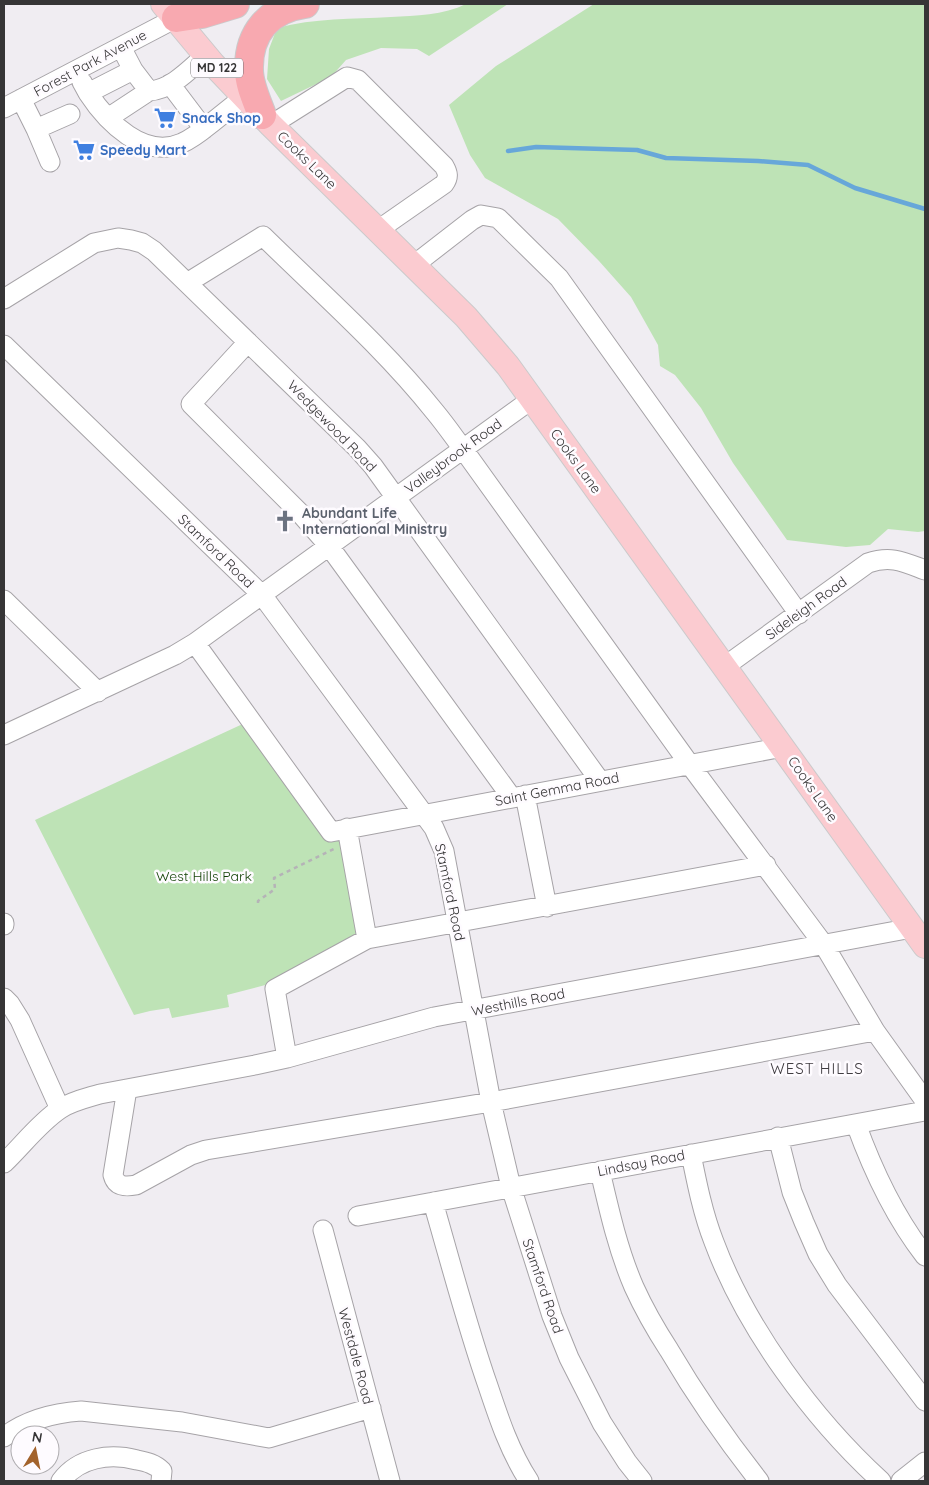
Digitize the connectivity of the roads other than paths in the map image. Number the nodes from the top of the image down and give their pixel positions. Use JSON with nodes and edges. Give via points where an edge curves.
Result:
{"nodes":[{"id":1,"x":235,"y":4,"type":"edge"},
{"id":2,"x":305,"y":4,"type":"edge"},
{"id":3,"x":171,"y":8,"type":"edge"},
{"id":4,"x":121,"y":46,"type":"junction"},
{"id":5,"x":206,"y":55,"type":"junction"},
{"id":6,"x":76,"y":70,"type":"junction"},
{"id":7,"x":133,"y":70,"type":"junction"},
{"id":8,"x":170,"y":84,"type":"junction"},
{"id":9,"x":149,"y":91,"type":"junction"},
{"id":10,"x":88,"y":93,"type":"junction"},
{"id":11,"x":21,"y":99,"type":"junction"},
{"id":12,"x":4,"y":108,"type":"edge"},
{"id":13,"x":70,"y":114,"type":"dead end"},
{"id":14,"x":108,"y":118,"type":"junction"},
{"id":15,"x":266,"y":120,"type":"junction"},
{"id":16,"x":204,"y":128,"type":"junction"},
{"id":17,"x":36,"y":129,"type":"junction"},
{"id":18,"x":50,"y":162,"type":"dead end"},
{"id":19,"x":378,"y":230,"type":"junction"},
{"id":20,"x":414,"y":265,"type":"junction"},
{"id":21,"x":187,"y":283,"type":"junction"},
{"id":22,"x":4,"y":299,"type":"edge"},
{"id":23,"x":248,"y":342,"type":"junction"},
{"id":24,"x":4,"y":345,"type":"edge"},
{"id":25,"x":532,"y":399,"type":"junction"},
{"id":26,"x":463,"y":449,"type":"junction"},
{"id":27,"x":396,"y":498,"type":"junction"},
{"id":28,"x":330,"y":546,"type":"junction"},
{"id":29,"x":925,"y":570,"type":"edge"},
{"id":30,"x":262,"y":595,"type":"junction"},
{"id":31,"x":4,"y":600,"type":"edge"},
{"id":32,"x":799,"y":614,"type":"junction"},
{"id":33,"x":195,"y":644,"type":"junction"},
{"id":34,"x":724,"y":667,"type":"junction"},
{"id":35,"x":98,"y":692,"type":"junction"},
{"id":36,"x":4,"y":735,"type":"edge"},
{"id":37,"x":783,"y":747,"type":"junction"},
{"id":38,"x":690,"y":764,"type":"junction"},
{"id":39,"x":600,"y":781,"type":"junction"},
{"id":40,"x":519,"y":797,"type":"junction"},
{"id":41,"x":423,"y":814,"type":"junction"},
{"id":42,"x":342,"y":834,"type":"junction"},
{"id":43,"x":766,"y":865,"type":"junction"},
{"id":44,"x":547,"y":906,"type":"junction"},
{"id":45,"x":457,"y":922,"type":"junction"},
{"id":46,"x":918,"y":937,"type":"edge"},
{"id":47,"x":368,"y":939,"type":"junction"},
{"id":48,"x":824,"y":944,"type":"junction"},
{"id":49,"x":4,"y":998,"type":"edge"},
{"id":50,"x":474,"y":1010,"type":"junction"},
{"id":51,"x":875,"y":1032,"type":"junction"},
{"id":52,"x":287,"y":1058,"type":"junction"},
{"id":53,"x":126,"y":1089,"type":"junction"},
{"id":54,"x":925,"y":1101,"type":"edge"},
{"id":55,"x":491,"y":1102,"type":"junction"},
{"id":56,"x":60,"y":1108,"type":"junction"},
{"id":57,"x":925,"y":1110,"type":"edge"},
{"id":58,"x":856,"y":1124,"type":"junction"},
{"id":59,"x":778,"y":1137,"type":"junction"},
{"id":60,"x":691,"y":1154,"type":"junction"},
{"id":61,"x":4,"y":1163,"type":"edge"},
{"id":62,"x":600,"y":1171,"type":"junction"},
{"id":63,"x":511,"y":1187,"type":"junction"},
{"id":64,"x":433,"y":1202,"type":"junction"},
{"id":65,"x":358,"y":1216,"type":"dead end"},
{"id":66,"x":323,"y":1230,"type":"dead end"},
{"id":67,"x":925,"y":1256,"type":"edge"},
{"id":68,"x":925,"y":1401,"type":"edge"},
{"id":69,"x":370,"y":1408,"type":"junction"},
{"id":70,"x":4,"y":1437,"type":"edge"},
{"id":71,"x":925,"y":1462,"type":"edge"},
{"id":72,"x":61,"y":1481,"type":"edge"},
{"id":73,"x":161,"y":1481,"type":"edge"},
{"id":74,"x":390,"y":1481,"type":"edge"},
{"id":75,"x":529,"y":1481,"type":"edge"},
{"id":76,"x":642,"y":1481,"type":"edge"},
{"id":77,"x":759,"y":1481,"type":"edge"},
{"id":78,"x":881,"y":1481,"type":"edge"},
{"id":79,"x":901,"y":1481,"type":"edge"}],
"edges":[{"from":1,"to":3,"type":"highway","via":[[202,14]]},
{"from":2,"to":15,"type":"highway","via":[[273,14],[254,39],[249,71]]},
{"from":3,"to":4,"type":"street","name":"Forest Park Avenue"},
{"from":3,"to":5,"type":"main road","name":"Cooks Lane","number":"MD 122"},
{"from":4,"to":6,"type":"street","name":"Forest Park Avenue"},
{"from":4,"to":7,"type":"street"},
{"from":5,"to":8,"type":"street"},
{"from":5,"to":15,"type":"main road","name":"Cooks Lane","number":"MD 122"},
{"from":6,"to":10,"type":"street"},
{"from":6,"to":11,"type":"street","name":"Forest Park Avenue"},
{"from":7,"to":9,"type":"street"},
{"from":7,"to":10,"type":"street"},
{"from":8,"to":9,"type":"street","via":[[158,91]]},
{"from":8,"to":16,"type":"street"},
{"from":9,"to":14,"type":"street"},
{"from":10,"to":14,"type":"street"},
{"from":11,"to":12,"type":"street","name":"Forest Park Avenue"},
{"from":11,"to":17,"type":"street"},
{"from":13,"to":17,"type":"street"},
{"from":14,"to":16,"type":"street","via":[[141,143],[162,147],[181,144]]},
{"from":15,"to":16,"type":"street"},
{"from":15,"to":19,"type":"main road","name":"Cooks Lane"},
{"from":15,"to":19,"type":"street","via":[[347,77],[358,80],[444,166],[448,174],[444,184]]},
{"from":17,"to":18,"type":"street"},
{"from":19,"to":20,"type":"main road","name":"Cooks Lane"},
{"from":20,"to":25,"type":"main road","name":"Cooks Lane","via":[[472,324]]},
{"from":20,"to":32,"type":"street","via":[[472,220],[481,215],[498,218],[559,278]]},
{"from":21,"to":22,"type":"street","name":"Wedgewood Road","via":[[142,243],[118,238],[82,249]]},
{"from":21,"to":23,"type":"street","name":"Wedgewood Road"},
{"from":21,"to":26,"type":"street","via":[[263,236],[376,346]]},
{"from":23,"to":27,"type":"street","name":"Wedgewood Road","via":[[357,448]]},
{"from":23,"to":28,"type":"street","via":[[191,404]]},
{"from":24,"to":30,"type":"street","name":"Stamford Road"},
{"from":25,"to":26,"type":"street","name":"Valleybrook Road"},
{"from":25,"to":34,"type":"main road","name":"Cooks Lane"},
{"from":26,"to":27,"type":"street","name":"Valleybrook Road"},
{"from":26,"to":38,"type":"street"},
{"from":27,"to":28,"type":"street","name":"Valleybrook Road"},
{"from":27,"to":39,"type":"street","name":"Wedgewood Road"},
{"from":28,"to":30,"type":"street","name":"Valleybrook Road"},
{"from":28,"to":40,"type":"street"},
{"from":29,"to":32,"type":"street","name":"Sideleigh Road","via":[[903,561],[879,559],[868,563]]},
{"from":30,"to":33,"type":"street","name":"Valleybrook Road"},
{"from":30,"to":41,"type":"street","name":"Stamford Road"},
{"from":31,"to":35,"type":"street"},
{"from":32,"to":34,"type":"street","name":"Sideleigh Road"},
{"from":33,"to":35,"type":"street","name":"Valleybrook Road"},
{"from":33,"to":42,"type":"street"},
{"from":34,"to":37,"type":"main road","name":"Cooks Lane"},
{"from":35,"to":36,"type":"street","name":"Valleybrook Road"},
{"from":37,"to":38,"type":"street","name":"Saint Gemma Road"},
{"from":37,"to":46,"type":"main road","name":"Cooks Lane"},
{"from":38,"to":39,"type":"street","name":"Saint Gemma Road"},
{"from":38,"to":43,"type":"street"},
{"from":39,"to":40,"type":"street","name":"Saint Gemma Road"},
{"from":40,"to":41,"type":"street","name":"Saint Gemma Road"},
{"from":40,"to":44,"type":"street"},
{"from":41,"to":42,"type":"street","name":"Saint Gemma Road"},
{"from":41,"to":45,"type":"street","name":"Stamford Road","via":[[434,828],[444,851]]},
{"from":42,"to":47,"type":"street"},
{"from":43,"to":44,"type":"street"},
{"from":43,"to":48,"type":"street"},
{"from":44,"to":45,"type":"street"},
{"from":45,"to":47,"type":"street"},
{"from":45,"to":50,"type":"street","name":"Stamford Road"},
{"from":46,"to":48,"type":"street","name":"Westhills Road"},
{"from":47,"to":52,"type":"street","via":[[275,989]]},
{"from":48,"to":50,"type":"street","name":"Westhills Road"},
{"from":48,"to":51,"type":"street"},
{"from":49,"to":56,"type":"street","via":[[20,1020]]},
{"from":50,"to":52,"type":"street","name":"Westhills Road","via":[[434,1017]]},
{"from":50,"to":55,"type":"street","name":"Stamford Road"},
{"from":51,"to":54,"type":"street"},
{"from":51,"to":55,"type":"street"},
{"from":52,"to":53,"type":"street","name":"Westhills Road"},
{"from":53,"to":55,"type":"street","via":[[113,1175],[114,1181],[127,1187],[206,1150]]},
{"from":53,"to":56,"type":"street","name":"Westhills Road"},
{"from":55,"to":63,"type":"street","name":"Stamford Road"},
{"from":56,"to":61,"type":"street"},
{"from":57,"to":58,"type":"street","name":"Lindsay Road"},
{"from":58,"to":59,"type":"street","name":"Lindsay Road"},
{"from":58,"to":67,"type":"street","via":[[882,1188]]},
{"from":59,"to":60,"type":"street","name":"Lindsay Road"},
{"from":59,"to":68,"type":"street","via":[[792,1192],[818,1254],[837,1285]]},
{"from":60,"to":62,"type":"street","name":"Lindsay Road"},
{"from":60,"to":78,"type":"street","via":[[700,1200],[713,1241],[748,1312],[772,1353],[805,1398],[836,1436]]},
{"from":62,"to":63,"type":"street","name":"Lindsay Road"},
{"from":62,"to":77,"type":"street","via":[[610,1216],[634,1287],[680,1370]]},
{"from":63,"to":64,"type":"street","name":"Lindsay Road"},
{"from":63,"to":76,"type":"street","name":"Stamford Road","via":[[552,1316],[569,1358],[602,1423]]},
{"from":64,"to":65,"type":"street","name":"Lindsay Road"},
{"from":64,"to":75,"type":"street","via":[[486,1382],[508,1444]]},
{"from":66,"to":69,"type":"street","name":"Westdale Road"},
{"from":69,"to":70,"type":"street","via":[[268,1438],[182,1422],[81,1412],[57,1414],[29,1422]]},
{"from":69,"to":74,"type":"street","name":"Westdale Road"},
{"from":71,"to":79,"type":"street"},
{"from":72,"to":73,"type":"street","via":[[90,1460],[110,1456],[156,1465],[162,1471]]}]}
